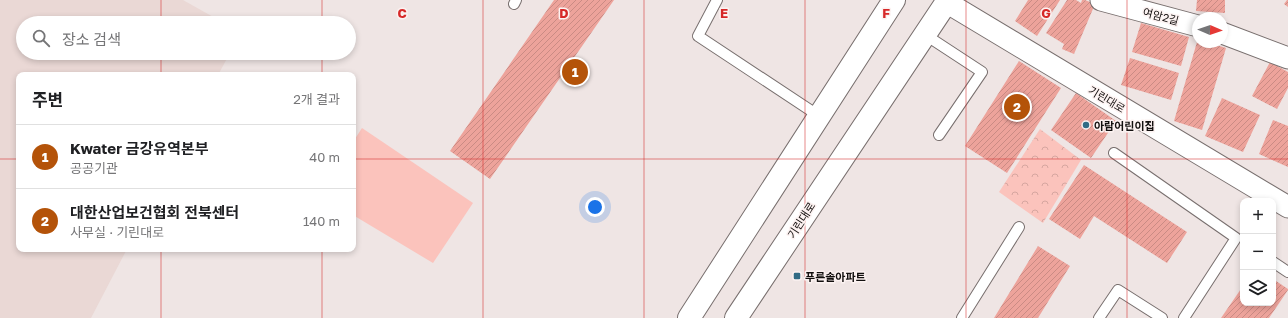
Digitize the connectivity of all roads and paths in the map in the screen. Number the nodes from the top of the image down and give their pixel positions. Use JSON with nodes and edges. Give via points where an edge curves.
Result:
{"nodes":[{"id":1,"x":718,"y":0,"type":"edge"},
{"id":2,"x":894,"y":0,"type":"edge"},
{"id":3,"x":1102,"y":0,"type":"edge"},
{"id":4,"x":947,"y":1,"type":"edge"},
{"id":5,"x":1192,"y":24,"type":"edge"},
{"id":6,"x":924,"y":34,"type":"junction"},
{"id":7,"x":1228,"y":35,"type":"edge"},
{"id":8,"x":1288,"y":58,"type":"edge"},
{"id":9,"x":819,"y":116,"type":"junction"},
{"id":10,"x":939,"y":135,"type":"dead end"},
{"id":11,"x":1114,"y":152,"type":"dead end"},
{"id":12,"x":1288,"y":208,"type":"edge"},
{"id":13,"x":1019,"y":227,"type":"dead end"},
{"id":14,"x":1239,"y":240,"type":"edge"},
{"id":15,"x":1276,"y":264,"type":"edge"},
{"id":16,"x":1288,"y":272,"type":"edge"},
{"id":17,"x":689,"y":318,"type":"edge"},
{"id":18,"x":736,"y":318,"type":"edge"},
{"id":19,"x":962,"y":318,"type":"edge"},
{"id":20,"x":1099,"y":318,"type":"edge"},
{"id":21,"x":1162,"y":318,"type":"edge"},
{"id":22,"x":1184,"y":318,"type":"edge"}],
"edges":[{"from":1,"to":9,"type":"lane","via":[[698,36]]},
{"from":2,"to":9,"type":"street"},
{"from":3,"to":5,"type":"street","name":"여암2길"},
{"from":4,"to":6,"type":"street","name":"기린대로"},
{"from":4,"to":12,"type":"street","name":"기린대로"},
{"from":6,"to":10,"type":"lane","via":[[982,72]]},
{"from":6,"to":18,"type":"street","name":"기린대로"},
{"from":7,"to":8,"type":"street"},
{"from":9,"to":17,"type":"street"},
{"from":11,"to":14,"type":"lane"},
{"from":13,"to":19,"type":"lane"},
{"from":14,"to":22,"type":"lane"},
{"from":15,"to":16,"type":"lane"},
{"from":20,"to":21,"type":"lane","via":[[1118,290]]}]}
